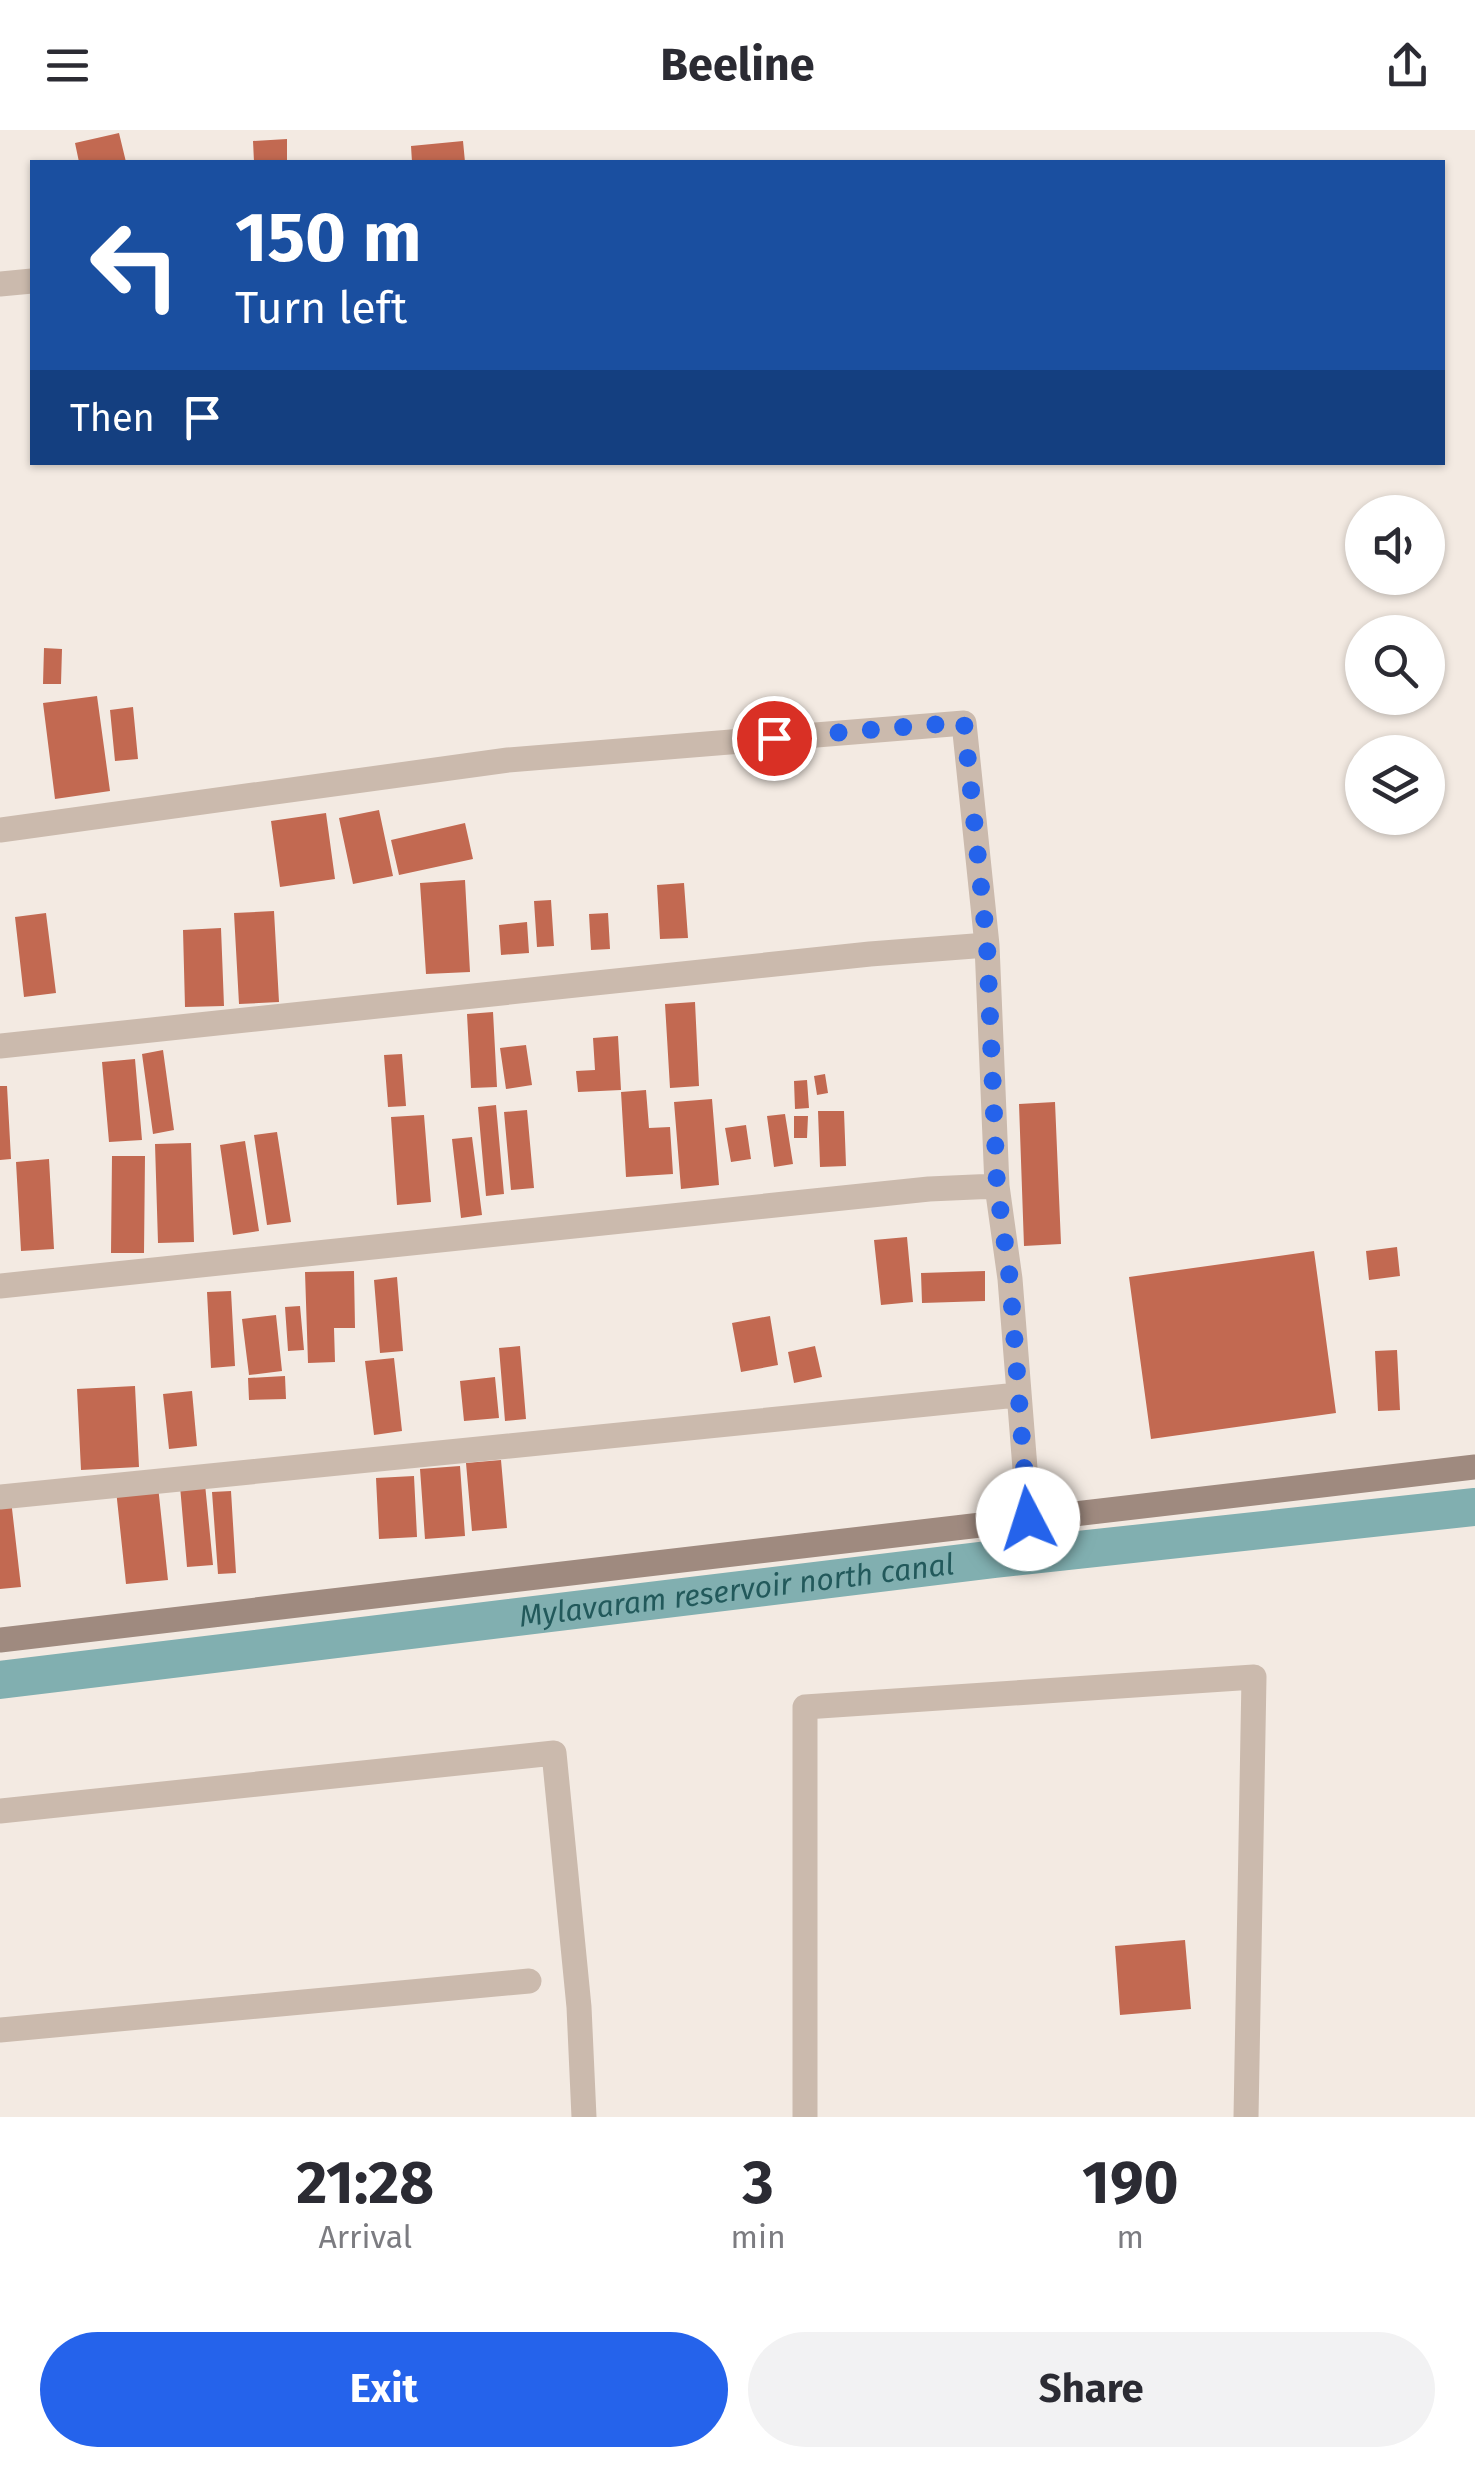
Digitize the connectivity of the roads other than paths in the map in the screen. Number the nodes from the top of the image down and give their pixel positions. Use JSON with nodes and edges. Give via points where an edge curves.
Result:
{"nodes":[{"id":1,"x":30,"y":281,"type":"edge"},
{"id":2,"x":0,"y":284,"type":"edge"},
{"id":3,"x":0,"y":830,"type":"edge"},
{"id":4,"x":987,"y":945,"type":"junction"},
{"id":5,"x":0,"y":1046,"type":"edge"},
{"id":6,"x":997,"y":1186,"type":"junction"},
{"id":7,"x":0,"y":1286,"type":"edge"},
{"id":8,"x":1018,"y":1395,"type":"junction"},
{"id":9,"x":1475,"y":1467,"type":"edge"},
{"id":10,"x":0,"y":1497,"type":"edge"},
{"id":11,"x":1028,"y":1519,"type":"junction"},
{"id":12,"x":0,"y":1640,"type":"edge"},
{"id":13,"x":0,"y":1811,"type":"edge"},
{"id":14,"x":529,"y":1981,"type":"dead end"},
{"id":15,"x":0,"y":2030,"type":"edge"},
{"id":16,"x":584,"y":2117,"type":"edge"},
{"id":17,"x":805,"y":2117,"type":"edge"},
{"id":18,"x":1246,"y":2117,"type":"edge"}],
"edges":[{"from":1,"to":2,"type":"street"},
{"from":3,"to":4,"type":"street","via":[[508,760],[964,722]]},
{"from":4,"to":5,"type":"street"},
{"from":4,"to":6,"type":"street"},
{"from":6,"to":7,"type":"street"},
{"from":6,"to":8,"type":"street"},
{"from":8,"to":10,"type":"street"},
{"from":8,"to":11,"type":"street"},
{"from":9,"to":11,"type":"main road"},
{"from":11,"to":12,"type":"main road"},
{"from":13,"to":16,"type":"street","via":[[554,1753]]},
{"from":14,"to":15,"type":"street"},
{"from":17,"to":18,"type":"street","via":[[805,1707],[1254,1676]]}]}
